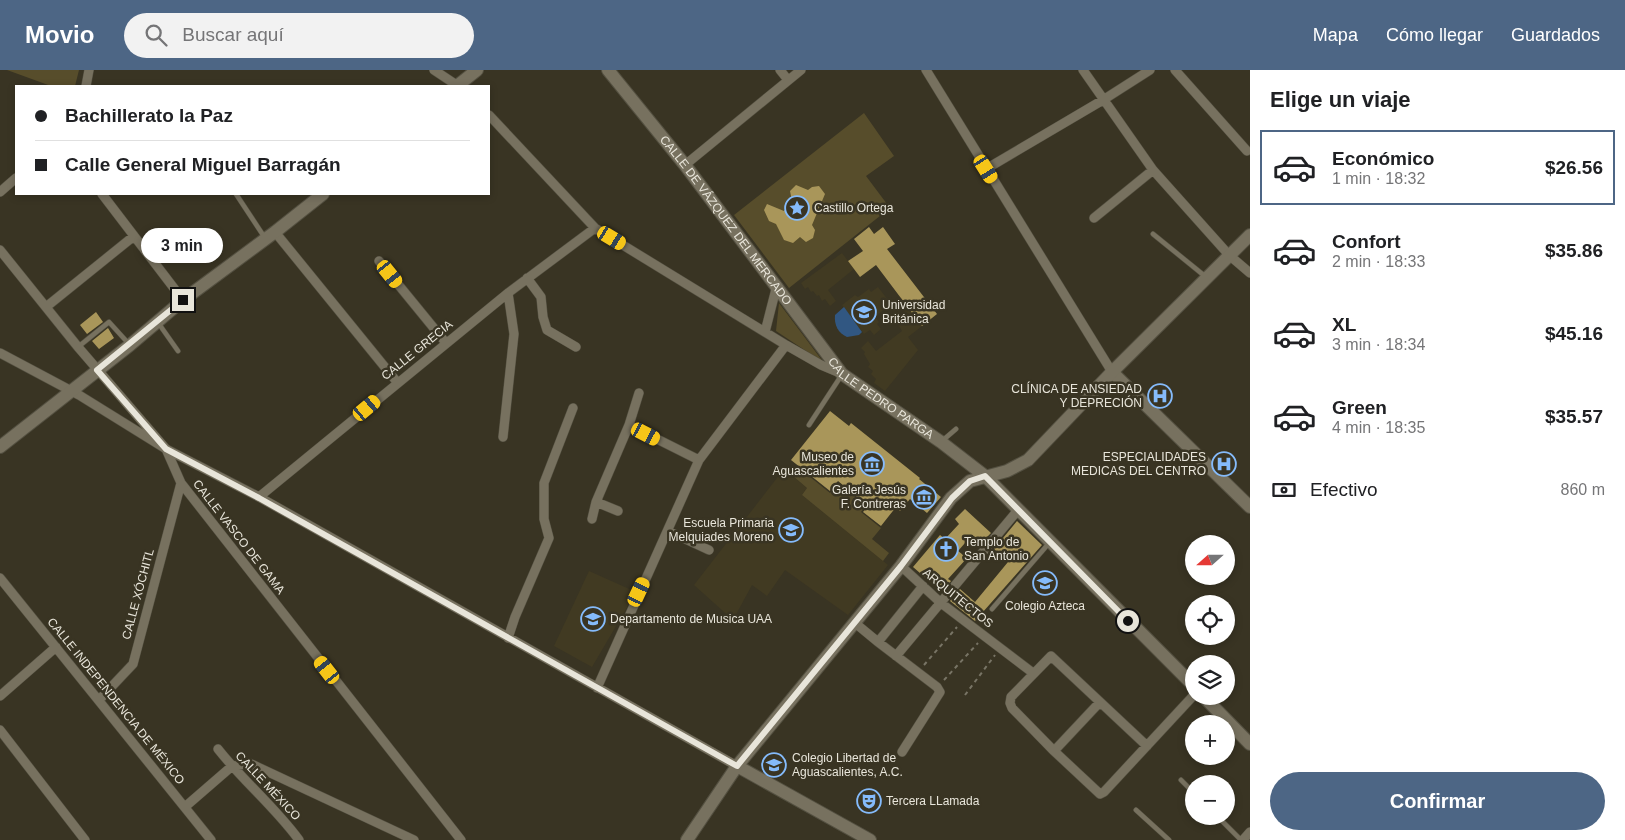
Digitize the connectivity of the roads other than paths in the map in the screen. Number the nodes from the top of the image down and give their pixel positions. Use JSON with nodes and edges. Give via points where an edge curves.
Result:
{"nodes":[{"id":1,"x":90,"y":70,"type":"edge"},
{"id":2,"x":434,"y":70,"type":"edge"},
{"id":3,"x":477,"y":70,"type":"edge"},
{"id":4,"x":608,"y":70,"type":"edge"},
{"id":5,"x":780,"y":70,"type":"edge"},
{"id":6,"x":801,"y":70,"type":"edge"},
{"id":7,"x":926,"y":70,"type":"edge"},
{"id":8,"x":1083,"y":70,"type":"edge"},
{"id":9,"x":1150,"y":70,"type":"edge"},
{"id":10,"x":1175,"y":70,"type":"edge"},
{"id":11,"x":788,"y":80,"type":"junction"},
{"id":12,"x":86,"y":85,"type":"edge"},
{"id":13,"x":456,"y":85,"type":"edge"},
{"id":14,"x":459,"y":85,"type":"edge"},
{"id":15,"x":1103,"y":100,"type":"junction"},
{"id":16,"x":490,"y":116,"type":"edge"},
{"id":17,"x":1248,"y":151,"type":"dead end"},
{"id":18,"x":685,"y":165,"type":"junction"},
{"id":19,"x":986,"y":169,"type":"junction"},
{"id":20,"x":1153,"y":170,"type":"junction"},
{"id":21,"x":15,"y":179,"type":"edge"},
{"id":22,"x":0,"y":192,"type":"edge"},
{"id":23,"x":103,"y":195,"type":"edge"},
{"id":24,"x":237,"y":195,"type":"edge"},
{"id":25,"x":322,"y":195,"type":"edge"},
{"id":26,"x":1094,"y":218,"type":"dead end"},
{"id":27,"x":595,"y":228,"type":"junction"},
{"id":28,"x":1153,"y":234,"type":"dead end"},
{"id":29,"x":1250,"y":235,"type":"edge"},
{"id":30,"x":134,"y":236,"type":"junction"},
{"id":31,"x":270,"y":236,"type":"junction"},
{"id":32,"x":0,"y":250,"type":"edge"},
{"id":33,"x":1229,"y":255,"type":"junction"},
{"id":34,"x":379,"y":261,"type":"dead end"},
{"id":35,"x":1250,"y":273,"type":"edge"},
{"id":36,"x":527,"y":278,"type":"junction"},
{"id":37,"x":1208,"y":278,"type":"junction"},
{"id":38,"x":777,"y":285,"type":"junction"},
{"id":39,"x":508,"y":293,"type":"junction"},
{"id":40,"x":183,"y":300,"type":"junction"},
{"id":41,"x":46,"y":307,"type":"junction"},
{"id":42,"x":157,"y":322,"type":"junction"},
{"id":43,"x":765,"y":332,"type":"junction"},
{"id":44,"x":446,"y":343,"type":"junction"},
{"id":45,"x":130,"y":345,"type":"junction"},
{"id":46,"x":786,"y":345,"type":"junction"},
{"id":47,"x":78,"y":347,"type":"junction"},
{"id":48,"x":576,"y":347,"type":"dead end"},
{"id":49,"x":178,"y":351,"type":"dead end"},
{"id":50,"x":0,"y":353,"type":"edge"},
{"id":51,"x":97,"y":370,"type":"junction"},
{"id":52,"x":1112,"y":372,"type":"junction"},
{"id":53,"x":842,"y":374,"type":"junction"},
{"id":54,"x":398,"y":382,"type":"junction"},
{"id":55,"x":71,"y":391,"type":"junction"},
{"id":56,"x":640,"y":393,"type":"dead end"},
{"id":57,"x":573,"y":408,"type":"dead end"},
{"id":58,"x":809,"y":425,"type":"dead end"},
{"id":59,"x":629,"y":426,"type":"junction"},
{"id":60,"x":956,"y":429,"type":"dead end"},
{"id":61,"x":503,"y":437,"type":"dead end"},
{"id":62,"x":941,"y":442,"type":"junction"},
{"id":63,"x":0,"y":447,"type":"edge"},
{"id":64,"x":166,"y":449,"type":"junction"},
{"id":65,"x":699,"y":460,"type":"junction"},
{"id":66,"x":985,"y":476,"type":"junction"},
{"id":67,"x":181,"y":483,"type":"junction"},
{"id":68,"x":259,"y":498,"type":"junction"},
{"id":69,"x":596,"y":502,"type":"junction"},
{"id":70,"x":1250,"y":508,"type":"edge"},
{"id":71,"x":1018,"y":510,"type":"junction"},
{"id":72,"x":618,"y":511,"type":"dead end"},
{"id":73,"x":592,"y":519,"type":"dead end"},
{"id":74,"x":668,"y":531,"type":"junction"},
{"id":75,"x":1050,"y":542,"type":"junction"},
{"id":76,"x":709,"y":550,"type":"dead end"},
{"id":77,"x":901,"y":566,"type":"junction"},
{"id":78,"x":0,"y":578,"type":"edge"},
{"id":79,"x":924,"y":586,"type":"junction"},
{"id":80,"x":941,"y":603,"type":"junction"},
{"id":81,"x":992,"y":609,"type":"dead end"},
{"id":82,"x":855,"y":623,"type":"junction"},
{"id":83,"x":508,"y":638,"type":"junction"},
{"id":84,"x":878,"y":642,"type":"junction"},
{"id":85,"x":56,"y":647,"type":"junction"},
{"id":86,"x":896,"y":656,"type":"junction"},
{"id":87,"x":1033,"y":674,"type":"junction"},
{"id":88,"x":1185,"y":677,"type":"edge"},
{"id":89,"x":597,"y":688,"type":"junction"},
{"id":90,"x":0,"y":696,"type":"edge"},
{"id":91,"x":99,"y":700,"type":"junction"},
{"id":92,"x":1100,"y":702,"type":"junction"},
{"id":93,"x":1185,"y":705,"type":"edge"},
{"id":94,"x":1212,"y":705,"type":"edge"},
{"id":95,"x":0,"y":730,"type":"edge"},
{"id":96,"x":1250,"y":744,"type":"edge"},
{"id":97,"x":1146,"y":746,"type":"junction"},
{"id":98,"x":218,"y":749,"type":"dead end"},
{"id":99,"x":1054,"y":751,"type":"junction"},
{"id":100,"x":902,"y":752,"type":"dead end"},
{"id":101,"x":737,"y":766,"type":"junction"},
{"id":102,"x":232,"y":767,"type":"junction"},
{"id":103,"x":1181,"y":780,"type":"dead end"},
{"id":104,"x":1185,"y":784,"type":"edge"},
{"id":105,"x":186,"y":806,"type":"junction"},
{"id":106,"x":1136,"y":810,"type":"dead end"},
{"id":107,"x":1226,"y":825,"type":"edge"},
{"id":108,"x":1250,"y":832,"type":"edge"},
{"id":109,"x":85,"y":840,"type":"edge"},
{"id":110,"x":212,"y":840,"type":"edge"},
{"id":111,"x":299,"y":840,"type":"edge"},
{"id":112,"x":414,"y":840,"type":"edge"},
{"id":113,"x":461,"y":840,"type":"edge"},
{"id":114,"x":687,"y":840,"type":"edge"},
{"id":115,"x":870,"y":840,"type":"edge"},
{"id":116,"x":1169,"y":840,"type":"edge"},
{"id":117,"x":1242,"y":840,"type":"edge"}],
"edges":[{"from":1,"to":12,"type":"street"},
{"from":2,"to":13,"type":"street"},
{"from":3,"to":14,"type":"street"},
{"from":4,"to":18,"type":"street","name":"CALLE DE VÁZQUEZ DEL MERCADO"},
{"from":5,"to":11,"type":"street"},
{"from":6,"to":11,"type":"street"},
{"from":7,"to":19,"type":"street"},
{"from":8,"to":15,"type":"street"},
{"from":9,"to":15,"type":"street"},
{"from":10,"to":17,"type":"street"},
{"from":11,"to":18,"type":"street"},
{"from":15,"to":19,"type":"street"},
{"from":15,"to":20,"type":"street"},
{"from":16,"to":27,"type":"street","name":"CALLE PEDRO PARGA"},
{"from":18,"to":38,"type":"street","name":"CALLE DE VÁZQUEZ DEL MERCADO"},
{"from":19,"to":52,"type":"street"},
{"from":20,"to":26,"type":"street"},
{"from":20,"to":33,"type":"street"},
{"from":21,"to":22,"type":"street"},
{"from":23,"to":30,"type":"street"},
{"from":24,"to":31,"type":"lane"},
{"from":25,"to":31,"type":"street"},
{"from":27,"to":36,"type":"street","name":"CALLE GRECIA"},
{"from":27,"to":43,"type":"street","name":"CALLE PEDRO PARGA"},
{"from":28,"to":37,"type":"lane"},
{"from":29,"to":33,"type":"street"},
{"from":30,"to":40,"type":"street"},
{"from":30,"to":41,"type":"street"},
{"from":31,"to":40,"type":"street"},
{"from":31,"to":54,"type":"street"},
{"from":32,"to":41,"type":"street","name":"CALLE VASCO DE GAMA"},
{"from":33,"to":35,"type":"street"},
{"from":33,"to":37,"type":"street"},
{"from":34,"to":44,"type":"street"},
{"from":36,"to":39,"type":"street","name":"CALLE GRECIA"},
{"from":36,"to":48,"type":"street","via":[[540,297],[547,330]]},
{"from":37,"to":52,"type":"street"},
{"from":38,"to":43,"type":"street"},
{"from":38,"to":53,"type":"street","name":"CALLE DE VÁZQUEZ DEL MERCADO"},
{"from":39,"to":44,"type":"street","name":"CALLE GRECIA"},
{"from":39,"to":61,"type":"street","via":[[514,334]]},
{"from":40,"to":42,"type":"street"},
{"from":41,"to":47,"type":"street","name":"CALLE VASCO DE GAMA"},
{"from":42,"to":45,"type":"street"},
{"from":42,"to":49,"type":"lane"},
{"from":43,"to":46,"type":"street","name":"CALLE PEDRO PARGA"},
{"from":44,"to":54,"type":"street","name":"CALLE GRECIA"},
{"from":45,"to":47,"type":"lane","via":[[109,322]]},
{"from":45,"to":51,"type":"street"},
{"from":46,"to":53,"type":"street","name":"CALLE PEDRO PARGA"},
{"from":46,"to":65,"type":"street"},
{"from":47,"to":51,"type":"street","name":"CALLE VASCO DE GAMA"},
{"from":50,"to":55,"type":"street"},
{"from":51,"to":55,"type":"street"},
{"from":51,"to":64,"type":"street","name":"CALLE VASCO DE GAMA"},
{"from":52,"to":66,"type":"street","via":[[1028,460],[1007,471]]},
{"from":52,"to":70,"type":"street"},
{"from":53,"to":58,"type":"lane"},
{"from":53,"to":62,"type":"street","name":"CALLE PEDRO PARGA"},
{"from":54,"to":68,"type":"street","name":"CALLE GRECIA"},
{"from":55,"to":63,"type":"street"},
{"from":55,"to":64,"type":"street"},
{"from":56,"to":59,"type":"street"},
{"from":57,"to":83,"type":"street","via":[[544,483],[544,519],[549,538]]},
{"from":59,"to":65,"type":"street"},
{"from":59,"to":69,"type":"street"},
{"from":60,"to":62,"type":"lane"},
{"from":62,"to":66,"type":"street","name":"CALLE PEDRO PARGA"},
{"from":64,"to":67,"type":"street","name":"CALLE VASCO DE GAMA"},
{"from":64,"to":68,"type":"street"},
{"from":65,"to":74,"type":"street"},
{"from":66,"to":71,"type":"street","name":"CALLE PEDRO PARGA"},
{"from":66,"to":77,"type":"street","via":[[970,481],[952,498]]},
{"from":67,"to":91,"type":"street","name":"CALLE XÓCHITL","via":[[133,664]]},
{"from":67,"to":113,"type":"street","name":"CALLE VASCO DE GAMA"},
{"from":68,"to":83,"type":"street"},
{"from":69,"to":72,"type":"street"},
{"from":69,"to":73,"type":"street"},
{"from":71,"to":75,"type":"street","name":"CALLE PEDRO PARGA"},
{"from":71,"to":80,"type":"street"},
{"from":74,"to":76,"type":"street"},
{"from":74,"to":89,"type":"street"},
{"from":75,"to":81,"type":"lane"},
{"from":75,"to":88,"type":"street","name":"CALLE PEDRO PARGA"},
{"from":77,"to":79,"type":"street","name":"ARQUITECTOS"},
{"from":77,"to":82,"type":"street"},
{"from":78,"to":85,"type":"street","name":"CALLE INDEPENDENCIA DE MÉXICO"},
{"from":79,"to":80,"type":"street","name":"ARQUITECTOS"},
{"from":79,"to":84,"type":"street"},
{"from":80,"to":86,"type":"street"},
{"from":80,"to":87,"type":"street","name":"ARQUITECTOS"},
{"from":82,"to":84,"type":"street"},
{"from":82,"to":101,"type":"street"},
{"from":83,"to":89,"type":"street"},
{"from":84,"to":86,"type":"street"},
{"from":85,"to":90,"type":"street"},
{"from":85,"to":91,"type":"street","name":"CALLE INDEPENDENCIA DE MÉXICO"},
{"from":86,"to":100,"type":"street","via":[[939,690]]},
{"from":87,"to":92,"type":"street","via":[[1051,656]]},
{"from":87,"to":99,"type":"street","via":[[1010,703]]},
{"from":89,"to":101,"type":"street"},
{"from":91,"to":105,"type":"street","name":"CALLE INDEPENDENCIA DE MÉXICO"},
{"from":92,"to":97,"type":"street"},
{"from":92,"to":99,"type":"street"},
{"from":93,"to":97,"type":"street"},
{"from":94,"to":96,"type":"street"},
{"from":95,"to":109,"type":"street"},
{"from":97,"to":99,"type":"street","via":[[1100,794]]},
{"from":98,"to":102,"type":"street","name":"CALLE MÉXICO"},
{"from":101,"to":114,"type":"street"},
{"from":101,"to":115,"type":"street"},
{"from":102,"to":105,"type":"street"},
{"from":102,"to":111,"type":"street","name":"CALLE MÉXICO"},
{"from":102,"to":112,"type":"street","via":[[249,763]]},
{"from":103,"to":104,"type":"lane"},
{"from":105,"to":110,"type":"street","name":"CALLE INDEPENDENCIA DE MÉXICO"},
{"from":106,"to":116,"type":"lane"},
{"from":107,"to":117,"type":"lane"},
{"from":108,"to":117,"type":"street"}]}
